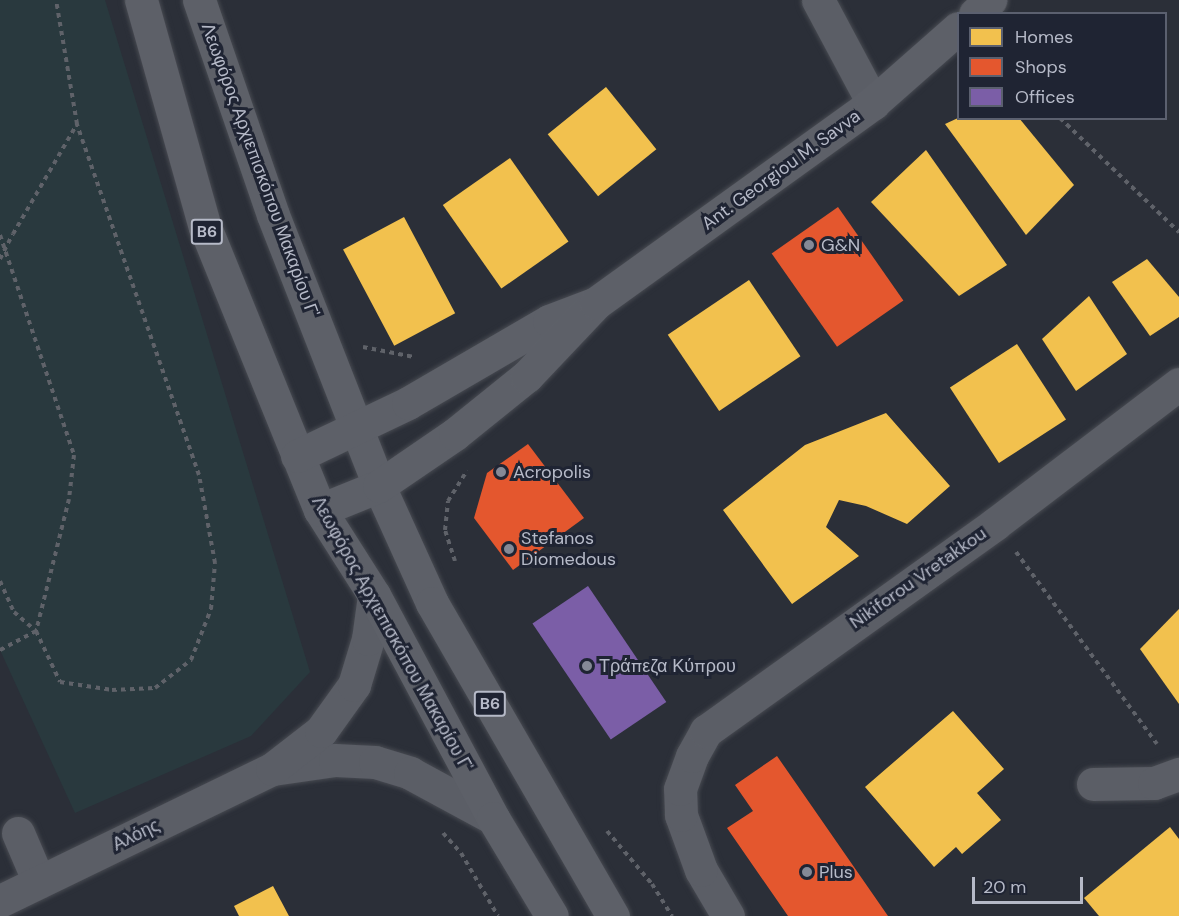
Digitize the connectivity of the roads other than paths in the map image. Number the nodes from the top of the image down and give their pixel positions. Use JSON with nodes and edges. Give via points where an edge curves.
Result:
{"nodes":[{"id":1,"x":141,"y":0,"type":"edge"},
{"id":2,"x":199,"y":0,"type":"edge"},
{"id":3,"x":818,"y":0,"type":"edge"},
{"id":4,"x":990,"y":0,"type":"edge"},
{"id":5,"x":977,"y":12,"type":"edge"},
{"id":6,"x":957,"y":29,"type":"edge"},
{"id":7,"x":873,"y":103,"type":"junction"},
{"id":8,"x":596,"y":303,"type":"junction"},
{"id":9,"x":1179,"y":384,"type":"edge"},
{"id":10,"x":356,"y":429,"type":"junction"},
{"id":11,"x":297,"y":456,"type":"junction"},
{"id":12,"x":379,"y":486,"type":"junction"},
{"id":13,"x":320,"y":510,"type":"junction"},
{"id":14,"x":374,"y":595,"type":"junction"},
{"id":15,"x":1172,"y":764,"type":"edge"},
{"id":16,"x":272,"y":769,"type":"junction"},
{"id":17,"x":1093,"y":784,"type":"dead end"},
{"id":18,"x":493,"y":818,"type":"junction"},
{"id":19,"x":18,"y":833,"type":"dead end"},
{"id":20,"x":39,"y":882,"type":"junction"},
{"id":21,"x":0,"y":901,"type":"edge"},
{"id":22,"x":552,"y":916,"type":"edge"},
{"id":23,"x":614,"y":916,"type":"edge"},
{"id":24,"x":728,"y":916,"type":"edge"}],
"edges":[{"from":1,"to":11,"type":"main road","name":"Λεωφόρος Αρχιεπισκόπου Μακαρίου Γ'","number":"B6","via":[[205,227]]},
{"from":2,"to":10,"type":"main road","name":"Λεωφόρος Αρχιεπισκόπου Μακαρίου Γ'","number":"B6","via":[[273,215]]},
{"from":3,"to":7,"type":"street"},
{"from":4,"to":5,"type":"main road"},
{"from":6,"to":7,"type":"main road","name":"Ant. Georgiou M. Savva"},
{"from":7,"to":8,"type":"main road","name":"Ant. Georgiou M. Savva"},
{"from":8,"to":10,"type":"main road","name":"Ant. Georgiou M. Savva","via":[[549,321],[434,389]]},
{"from":8,"to":12,"type":"main road","name":"Ant. Georgiou M. Savva","via":[[527,376],[455,435]]},
{"from":9,"to":24,"type":"street","name":"Nikiforou Vretakkou","via":[[995,524],[706,732],[680,789],[681,815],[688,841]]},
{"from":10,"to":11,"type":"main road","name":"Ant. Georgiou M. Savva"},
{"from":10,"to":12,"type":"main road","name":"Λεωφόρος Αρχιεπισκόπου Μακαρίου Γ'","number":"B6"},
{"from":11,"to":13,"type":"main road","name":"Λεωφόρος Αρχιεπισκόπου Μακαρίου Γ'","number":"B6"},
{"from":12,"to":13,"type":"main road","name":"Ant. Georgiou M. Savva"},
{"from":12,"to":23,"type":"main road","name":"Λεωφόρος Αρχιεπισκόπου Μακαρίου Γ'","number":"B6","via":[[432,603]]},
{"from":13,"to":14,"type":"main road","name":"Λεωφόρος Αρχιεπισκόπου Μακαρίου Γ'","number":"B6"},
{"from":14,"to":16,"type":"street","name":"Αλόης","via":[[368,639],[349,693],[321,731]]},
{"from":14,"to":18,"type":"main road","name":"Λεωφόρος Αρχιεπισκόπου Μακαρίου Γ'","number":"B6"},
{"from":15,"to":17,"type":"street","via":[[1154,783]]},
{"from":16,"to":18,"type":"street","name":"Αλόης","via":[[336,760],[375,762],[410,773]]},
{"from":16,"to":20,"type":"street","name":"Αλόης"},
{"from":18,"to":22,"type":"main road","name":"Λεωφόρος Αρχιεπισκόπου Μακαρίου Γ'","number":"B6"},
{"from":19,"to":20,"type":"street"},
{"from":20,"to":21,"type":"street","name":"Αλόης"}]}
